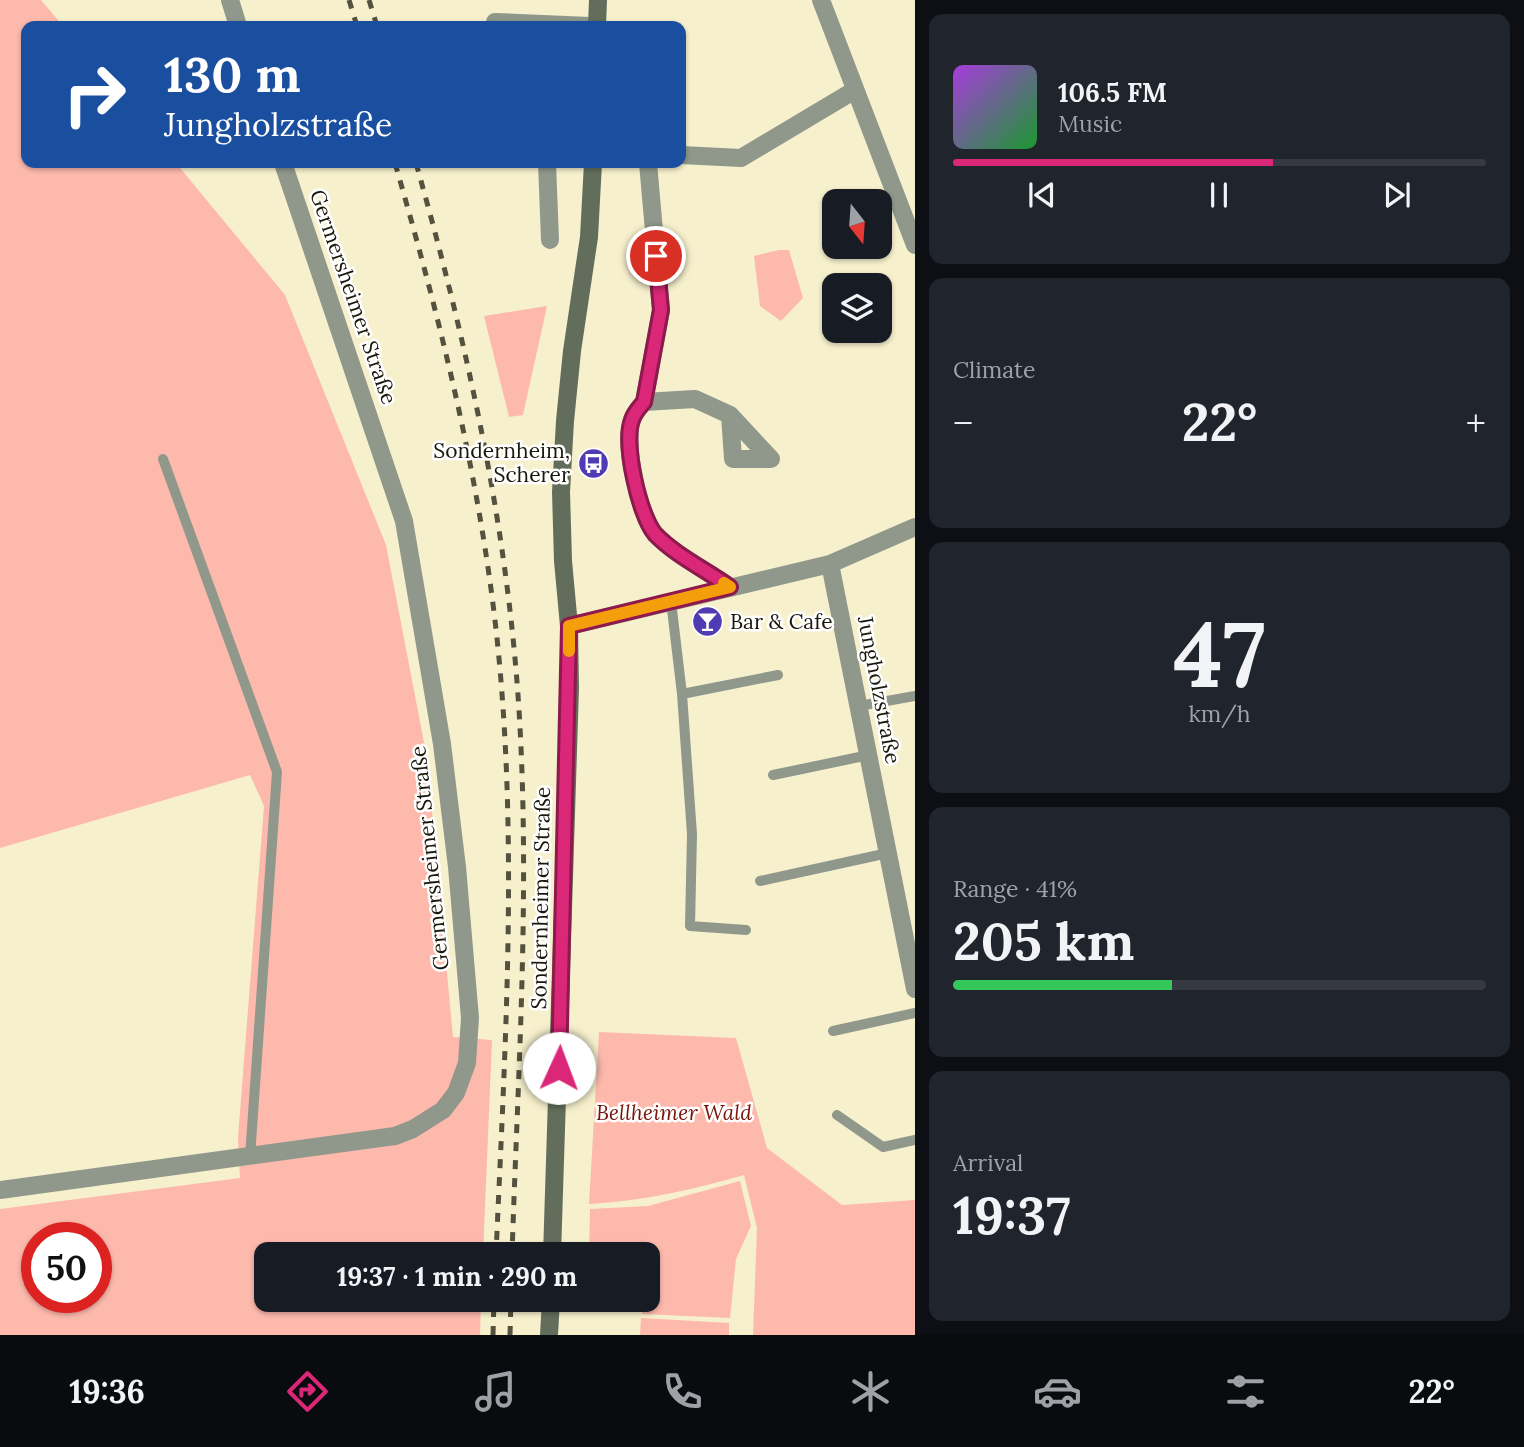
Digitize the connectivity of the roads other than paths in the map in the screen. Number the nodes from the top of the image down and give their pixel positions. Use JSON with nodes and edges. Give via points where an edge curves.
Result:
{"nodes":[{"id":1,"x":230,"y":0,"type":"edge"},
{"id":2,"x":598,"y":0,"type":"edge"},
{"id":3,"x":821,"y":0,"type":"edge"},
{"id":4,"x":236,"y":21,"type":"edge"},
{"id":5,"x":597,"y":21,"type":"edge"},
{"id":6,"x":855,"y":90,"type":"junction"},
{"id":7,"x":686,"y":155,"type":"edge"},
{"id":8,"x":285,"y":168,"type":"edge"},
{"id":9,"x":547,"y":168,"type":"edge"},
{"id":10,"x":593,"y":168,"type":"edge"},
{"id":11,"x":648,"y":168,"type":"edge"},
{"id":12,"x":550,"y":240,"type":"dead end"},
{"id":13,"x":915,"y":245,"type":"edge"},
{"id":14,"x":644,"y":402,"type":"junction"},
{"id":15,"x":730,"y":415,"type":"dead end"},
{"id":16,"x":163,"y":459,"type":"dead end"},
{"id":17,"x":915,"y":527,"type":"edge"},
{"id":18,"x":830,"y":564,"type":"junction"},
{"id":19,"x":730,"y":587,"type":"junction"},
{"id":20,"x":671,"y":600,"type":"junction"},
{"id":21,"x":569,"y":626,"type":"junction"},
{"id":22,"x":778,"y":675,"type":"dead end"},
{"id":23,"x":682,"y":694,"type":"junction"},
{"id":24,"x":915,"y":696,"type":"edge"},
{"id":25,"x":859,"y":706,"type":"junction"},
{"id":26,"x":869,"y":755,"type":"junction"},
{"id":27,"x":773,"y":775,"type":"dead end"},
{"id":28,"x":888,"y":853,"type":"junction"},
{"id":29,"x":760,"y":881,"type":"dead end"},
{"id":30,"x":746,"y":930,"type":"dead end"},
{"id":31,"x":915,"y":989,"type":"edge"},
{"id":32,"x":915,"y":1013,"type":"edge"},
{"id":33,"x":834,"y":1031,"type":"dead end"},
{"id":34,"x":837,"y":1115,"type":"dead end"},
{"id":35,"x":915,"y":1140,"type":"edge"},
{"id":36,"x":250,"y":1157,"type":"junction"},
{"id":37,"x":0,"y":1190,"type":"edge"},
{"id":38,"x":552,"y":1242,"type":"edge"},
{"id":39,"x":551,"y":1312,"type":"edge"},
{"id":40,"x":550,"y":1335,"type":"edge"}],
"edges":[{"from":1,"to":4,"type":"street"},
{"from":2,"to":5,"type":"main road"},
{"from":3,"to":6,"type":"street"},
{"from":6,"to":7,"type":"street","via":[[741,158]]},
{"from":6,"to":13,"type":"street"},
{"from":8,"to":36,"type":"street","name":"Germersheimer Straße","via":[[404,521],[442,744],[469,1004],[469,1046],[463,1077],[450,1102],[413,1129],[378,1140]]},
{"from":9,"to":12,"type":"street"},
{"from":10,"to":21,"type":"main road","name":"Sondernheimer Straße","via":[[561,492]]},
{"from":11,"to":14,"type":"street","via":[[661,310]]},
{"from":14,"to":15,"type":"street","via":[[695,399]]},
{"from":14,"to":19,"type":"street","via":[[632,420],[629,440],[647,521],[667,545]]},
{"from":16,"to":36,"type":"lane","via":[[277,772]]},
{"from":17,"to":18,"type":"street"},
{"from":18,"to":19,"type":"street"},
{"from":18,"to":25,"type":"street","name":"Jungholzstraße"},
{"from":19,"to":20,"type":"street"},
{"from":20,"to":21,"type":"street"},
{"from":20,"to":23,"type":"lane"},
{"from":21,"to":38,"type":"main road","name":"Sondernheimer Straße"},
{"from":22,"to":23,"type":"lane"},
{"from":23,"to":30,"type":"lane","via":[[692,834],[690,926]]},
{"from":24,"to":25,"type":"lane"},
{"from":25,"to":26,"type":"street","name":"Jungholzstraße"},
{"from":26,"to":27,"type":"lane"},
{"from":26,"to":28,"type":"street","name":"Jungholzstraße"},
{"from":28,"to":29,"type":"lane"},
{"from":28,"to":31,"type":"street","name":"Jungholzstraße"},
{"from":32,"to":33,"type":"lane"},
{"from":34,"to":35,"type":"lane","via":[[883,1147]]},
{"from":36,"to":37,"type":"street","name":"Germersheimer Straße"},
{"from":39,"to":40,"type":"main road"}]}
